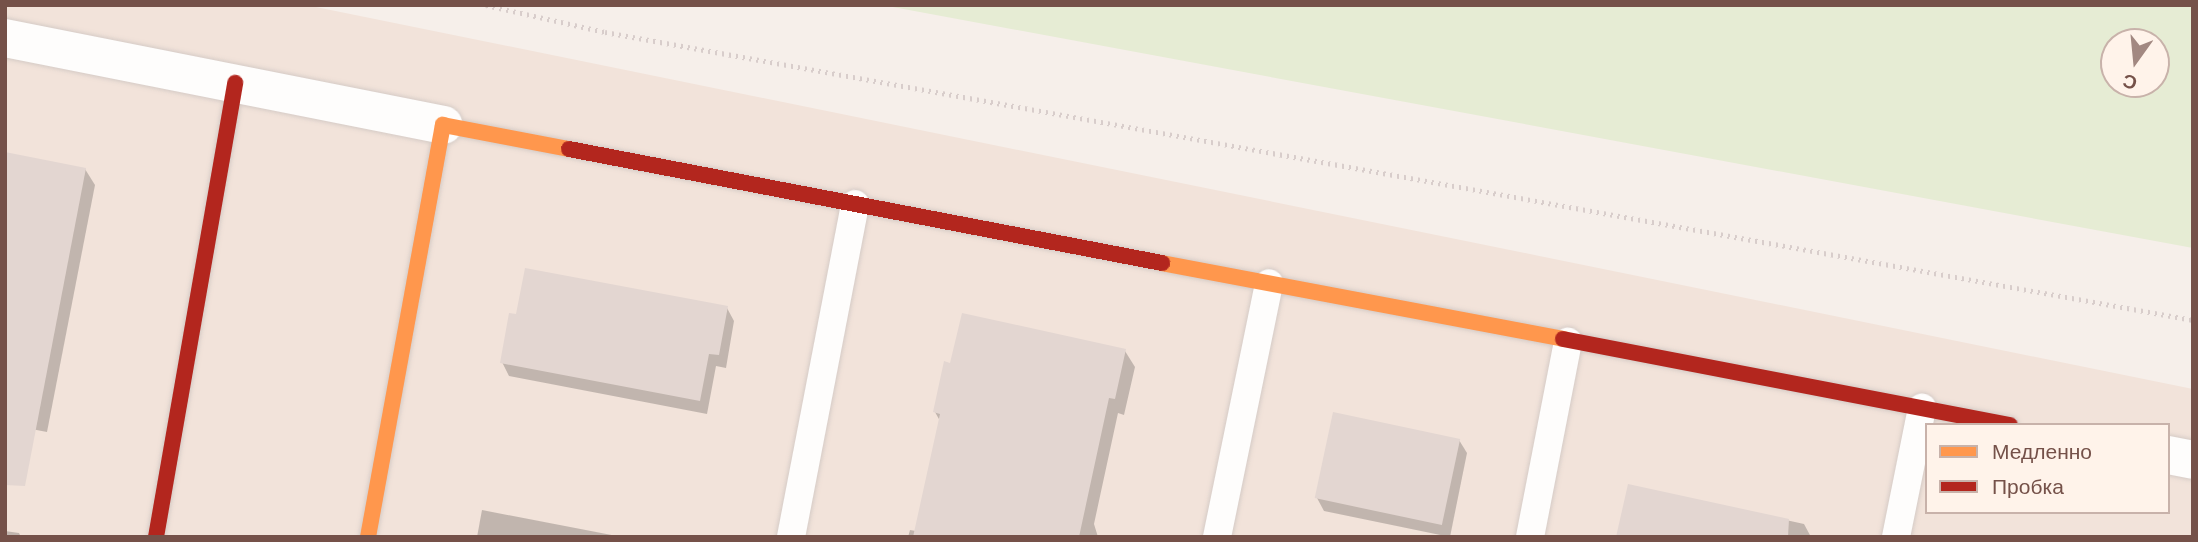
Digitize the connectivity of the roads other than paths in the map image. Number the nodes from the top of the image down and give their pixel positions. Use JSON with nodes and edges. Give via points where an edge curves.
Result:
{"nodes":[{"id":1,"x":5,"y":38,"type":"edge"},
{"id":2,"x":235,"y":83,"type":"junction"},
{"id":3,"x":443,"y":125,"type":"junction"},
{"id":4,"x":855,"y":204,"type":"junction"},
{"id":5,"x":1269,"y":283,"type":"junction"},
{"id":6,"x":1568,"y":342,"type":"junction"},
{"id":7,"x":1922,"y":408,"type":"junction"},
{"id":8,"x":2000,"y":423,"type":"edge"},
{"id":9,"x":2170,"y":455,"type":"edge"},
{"id":10,"x":2193,"y":460,"type":"edge"},
{"id":11,"x":156,"y":537,"type":"edge"},
{"id":12,"x":368,"y":537,"type":"edge"},
{"id":13,"x":790,"y":537,"type":"edge"},
{"id":14,"x":1217,"y":537,"type":"edge"},
{"id":15,"x":1530,"y":537,"type":"edge"},
{"id":16,"x":1896,"y":537,"type":"edge"}],
"edges":[{"from":1,"to":2,"type":"street"},
{"from":2,"to":3,"type":"street"},
{"from":2,"to":11,"type":"street"},
{"from":3,"to":4,"type":"street"},
{"from":3,"to":12,"type":"street"},
{"from":4,"to":5,"type":"street"},
{"from":4,"to":13,"type":"lane"},
{"from":5,"to":6,"type":"street"},
{"from":5,"to":14,"type":"lane"},
{"from":6,"to":7,"type":"street"},
{"from":6,"to":15,"type":"lane"},
{"from":7,"to":8,"type":"street"},
{"from":7,"to":16,"type":"lane"},
{"from":9,"to":10,"type":"street"}]}
